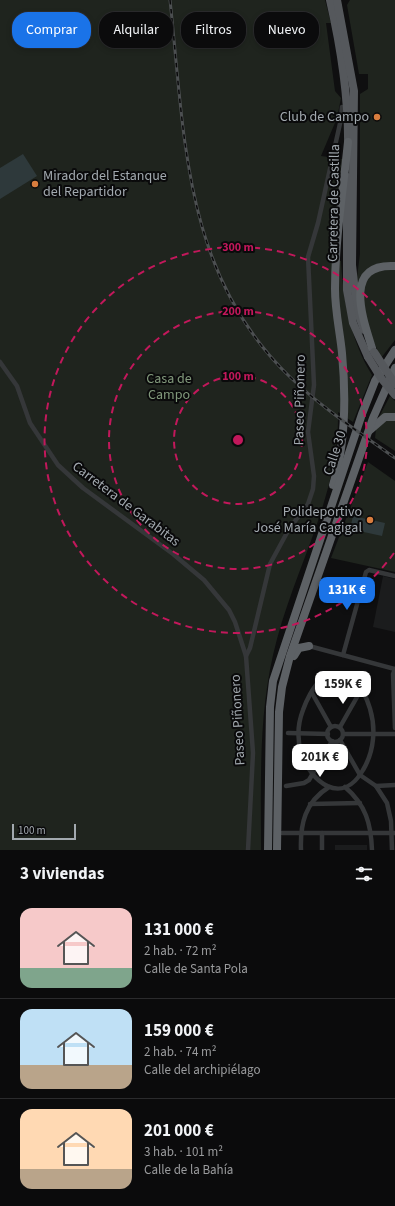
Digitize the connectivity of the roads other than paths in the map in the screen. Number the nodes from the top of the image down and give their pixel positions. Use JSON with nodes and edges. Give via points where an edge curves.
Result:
{"nodes":[{"id":1,"x":330,"y":0,"type":"edge"},
{"id":2,"x":337,"y":0,"type":"edge"},
{"id":3,"x":342,"y":107,"type":"dead end"},
{"id":4,"x":348,"y":142,"type":"junction"},
{"id":5,"x":395,"y":266,"type":"edge"},
{"id":6,"x":395,"y":342,"type":"edge"},
{"id":7,"x":395,"y":350,"type":"edge"},
{"id":8,"x":371,"y":352,"type":"junction"},
{"id":9,"x":0,"y":362,"type":"edge"},
{"id":10,"x":395,"y":368,"type":"edge"},
{"id":11,"x":375,"y":381,"type":"junction"},
{"id":12,"x":395,"y":384,"type":"edge"},
{"id":13,"x":395,"y":395,"type":"edge"},
{"id":14,"x":395,"y":417,"type":"edge"},
{"id":15,"x":368,"y":432,"type":"junction"},
{"id":16,"x":310,"y":570,"type":"junction"},
{"id":17,"x":395,"y":576,"type":"edge"},
{"id":18,"x":300,"y":627,"type":"junction"},
{"id":19,"x":309,"y":646,"type":"junction"},
{"id":20,"x":343,"y":655,"type":"junction"},
{"id":21,"x":246,"y":656,"type":"junction"},
{"id":22,"x":395,"y":669,"type":"edge"},
{"id":23,"x":395,"y":677,"type":"edge"},
{"id":24,"x":282,"y":687,"type":"junction"},
{"id":25,"x":360,"y":690,"type":"junction"},
{"id":26,"x":312,"y":693,"type":"junction"},
{"id":27,"x":394,"y":703,"type":"edge"},
{"id":28,"x":332,"y":727,"type":"junction"},
{"id":29,"x":340,"y":727,"type":"junction"},
{"id":30,"x":395,"y":728,"type":"edge"},
{"id":31,"x":288,"y":733,"type":"dead end"},
{"id":32,"x":374,"y":733,"type":"junction"},
{"id":33,"x":298,"y":734,"type":"junction"},
{"id":34,"x":328,"y":734,"type":"junction"},
{"id":35,"x":343,"y":734,"type":"junction"},
{"id":36,"x":395,"y":734,"type":"edge"},
{"id":37,"x":340,"y":740,"type":"junction"},
{"id":38,"x":332,"y":741,"type":"junction"},
{"id":39,"x":313,"y":774,"type":"junction"},
{"id":40,"x":360,"y":775,"type":"junction"},
{"id":41,"x":395,"y":785,"type":"edge"},
{"id":42,"x":286,"y":786,"type":"dead end"},
{"id":43,"x":376,"y":786,"type":"junction"},
{"id":44,"x":329,"y":787,"type":"junction"},
{"id":45,"x":345,"y":787,"type":"junction"},
{"id":46,"x":360,"y":803,"type":"junction"},
{"id":47,"x":310,"y":804,"type":"junction"},
{"id":48,"x":282,"y":833,"type":"dead end"},
{"id":49,"x":301,"y":833,"type":"junction"},
{"id":50,"x":322,"y":833,"type":"junction"},
{"id":51,"x":371,"y":833,"type":"junction"},
{"id":52,"x":393,"y":833,"type":"edge"},
{"id":53,"x":248,"y":850,"type":"edge"},
{"id":54,"x":268,"y":850,"type":"edge"},
{"id":55,"x":277,"y":850,"type":"edge"},
{"id":56,"x":301,"y":850,"type":"edge"},
{"id":57,"x":322,"y":850,"type":"edge"},
{"id":58,"x":372,"y":850,"type":"edge"},
{"id":59,"x":392,"y":850,"type":"edge"}],
"edges":[{"from":1,"to":4,"type":"highway","name":"Carretera de Castilla","via":[[343,69]]},
{"from":2,"to":8,"type":"highway","name":"Carretera de Castilla","via":[[354,91],[353,284],[360,320]]},
{"from":3,"to":21,"type":"street","name":"Paseo Piñonero","via":[[318,223],[308,257],[314,385],[308,432],[314,476],[313,490],[308,504],[270,564]]},
{"from":4,"to":8,"type":"highway","name":"Carretera de Castilla","via":[[347,290],[353,323]]},
{"from":4,"to":16,"type":"highway","via":[[335,290],[343,366],[342,443]]},
{"from":5,"to":8,"type":"highway","via":[[382,266],[371,271],[360,289],[363,320]]},
{"from":6,"to":11,"type":"highway"},
{"from":7,"to":11,"type":"highway","name":"Calle 30"},
{"from":8,"to":12,"type":"highway","name":"Carretera de Castilla","bridge":true},
{"from":8,"to":13,"type":"highway","name":"Carretera de Castilla","bridge":true,"via":[[381,378]]},
{"from":9,"to":21,"type":"street","name":"Carretera de Garabitas","via":[[17,386],[30,423],[58,465],[94,496],[204,580],[235,622]]},
{"from":10,"to":15,"type":"highway","name":"Calle 30"},
{"from":11,"to":16,"type":"highway","name":"Calle 30"},
{"from":14,"to":15,"type":"highway","via":[[389,416],[381,420]]},
{"from":15,"to":18,"type":"highway","name":"Calle 30"},
{"from":16,"to":54,"type":"highway","via":[[273,681],[270,707]]},
{"from":17,"to":20,"type":"street","via":[[369,570],[366,572]]},
{"from":18,"to":19,"type":"highway","via":[[304,643]]},
{"from":18,"to":24,"type":"highway","name":"Calle 30"},
{"from":19,"to":20,"type":"street"},
{"from":19,"to":24,"type":"highway","via":[[297,650]]},
{"from":20,"to":22,"type":"street"},
{"from":21,"to":53,"type":"street","name":"Paseo Piñonero","via":[[253,753]]},
{"from":22,"to":23,"type":"street"},
{"from":23,"to":27,"type":"street"},
{"from":24,"to":55,"type":"highway","via":[[279,712]]},
{"from":25,"to":26,"type":"street","via":[[358,684],[352,681],[323,681]]},
{"from":25,"to":29,"type":"street"},
{"from":25,"to":32,"type":"street","via":[[370,711]]},
{"from":26,"to":28,"type":"street"},
{"from":26,"to":33,"type":"street","via":[[301,715]]},
{"from":27,"to":30,"type":"street"},
{"from":28,"to":29,"type":"street"},
{"from":28,"to":34,"type":"street"},
{"from":29,"to":35,"type":"street"},
{"from":31,"to":33,"type":"street"},
{"from":32,"to":35,"type":"street"},
{"from":32,"to":36,"type":"street"},
{"from":32,"to":40,"type":"street","via":[[370,754]]},
{"from":33,"to":34,"type":"street"},
{"from":33,"to":39,"type":"street","via":[[301,752]]},
{"from":34,"to":38,"type":"street"},
{"from":35,"to":37,"type":"street"},
{"from":37,"to":38,"type":"street"},
{"from":37,"to":40,"type":"street"},
{"from":38,"to":39,"type":"street"},
{"from":39,"to":42,"type":"street","via":[[304,783]]},
{"from":39,"to":44,"type":"street","via":[[321,784]]},
{"from":40,"to":43,"type":"street"},
{"from":40,"to":45,"type":"street","via":[[352,784]]},
{"from":41,"to":43,"type":"street"},
{"from":43,"to":52,"type":"street","via":[[387,803]]},
{"from":44,"to":45,"type":"street"},
{"from":44,"to":47,"type":"street"},
{"from":45,"to":46,"type":"street"},
{"from":46,"to":47,"type":"street"},
{"from":46,"to":51,"type":"street"},
{"from":47,"to":49,"type":"street","via":[[303,819]]},
{"from":48,"to":49,"type":"street"},
{"from":49,"to":50,"type":"street"},
{"from":49,"to":56,"type":"street"},
{"from":50,"to":51,"type":"street"},
{"from":50,"to":57,"type":"street"},
{"from":51,"to":52,"type":"street"},
{"from":51,"to":58,"type":"street"},
{"from":52,"to":59,"type":"street"}]}
